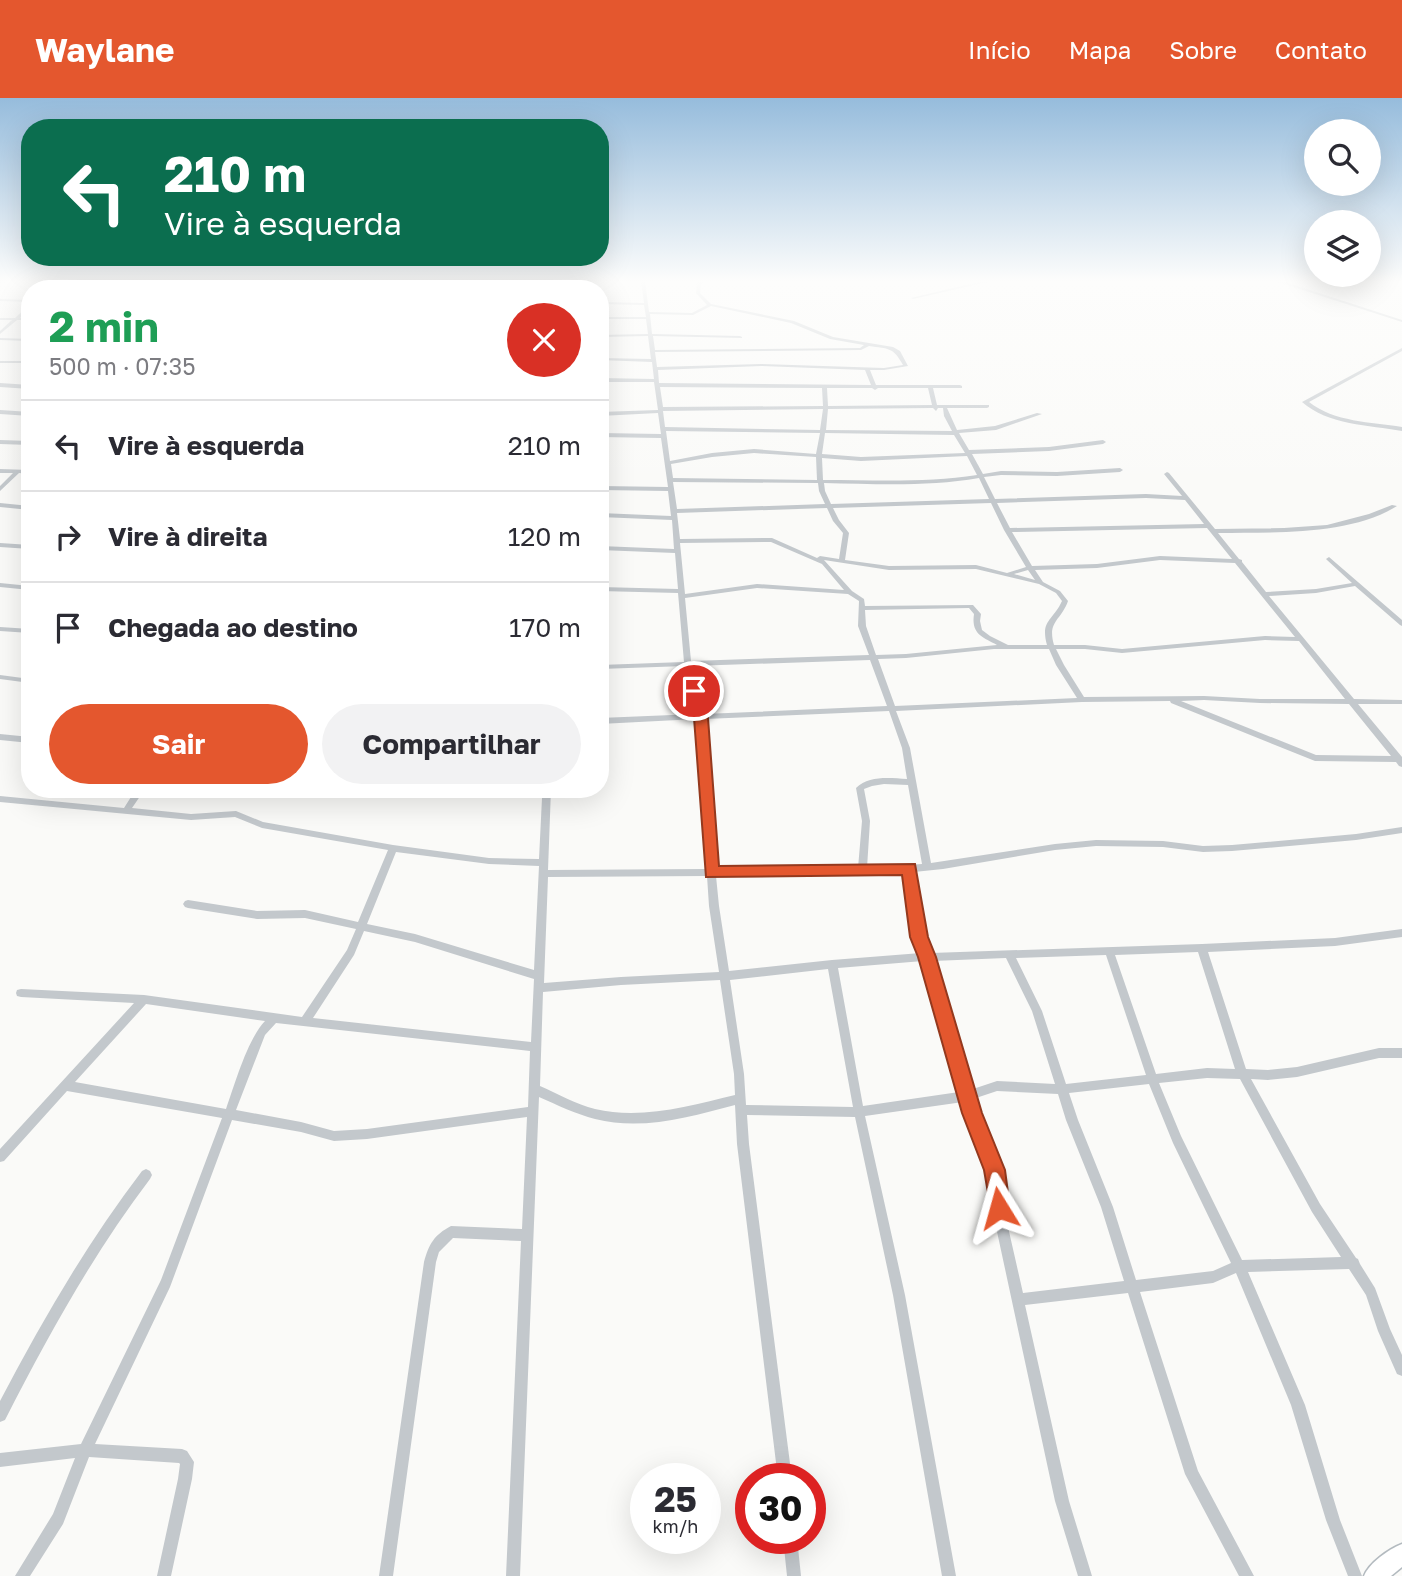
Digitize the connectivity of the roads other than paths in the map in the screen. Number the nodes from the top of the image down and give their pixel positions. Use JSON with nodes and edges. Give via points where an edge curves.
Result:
{"nodes":[{"id":1,"x":653,"y":350,"type":"edge"},
{"id":2,"x":843,"y":350,"type":"edge"},
{"id":3,"x":891,"y":350,"type":"edge"},
{"id":4,"x":1400,"y":350,"type":"edge"},
{"id":5,"x":609,"y":359,"type":"edge"},
{"id":6,"x":654,"y":360,"type":"junction"},
{"id":7,"x":0,"y":362,"type":"edge"},
{"id":8,"x":21,"y":362,"type":"edge"},
{"id":9,"x":867,"y":368,"type":"junction"},
{"id":10,"x":609,"y":380,"type":"edge"},
{"id":11,"x":656,"y":383,"type":"junction"},
{"id":12,"x":0,"y":385,"type":"edge"},
{"id":13,"x":21,"y":386,"type":"edge"},
{"id":14,"x":824,"y":386,"type":"junction"},
{"id":15,"x":960,"y":387,"type":"dead end"},
{"id":16,"x":875,"y":388,"type":"junction"},
{"id":17,"x":930,"y":388,"type":"junction"},
{"id":18,"x":987,"y":407,"type":"dead end"},
{"id":19,"x":826,"y":408,"type":"junction"},
{"id":20,"x":936,"y":409,"type":"junction"},
{"id":21,"x":945,"y":409,"type":"junction"},
{"id":22,"x":660,"y":410,"type":"junction"},
{"id":23,"x":0,"y":412,"type":"edge"},
{"id":24,"x":21,"y":413,"type":"edge"},
{"id":25,"x":609,"y":413,"type":"edge"},
{"id":26,"x":1039,"y":414,"type":"dead end"},
{"id":27,"x":1402,"y":429,"type":"edge"},
{"id":28,"x":824,"y":431,"type":"junction"},
{"id":29,"x":663,"y":432,"type":"junction"},
{"id":30,"x":955,"y":433,"type":"junction"},
{"id":31,"x":609,"y":435,"type":"edge"},
{"id":32,"x":0,"y":442,"type":"edge"},
{"id":33,"x":1103,"y":442,"type":"dead end"},
{"id":34,"x":21,"y":443,"type":"edge"},
{"id":35,"x":969,"y":453,"type":"junction"},
{"id":36,"x":819,"y":456,"type":"junction"},
{"id":37,"x":668,"y":463,"type":"junction"},
{"id":38,"x":1119,"y":470,"type":"dead end"},
{"id":39,"x":0,"y":471,"type":"edge"},
{"id":40,"x":17,"y":472,"type":"junction"},
{"id":41,"x":21,"y":472,"type":"edge"},
{"id":42,"x":1167,"y":474,"type":"dead end"},
{"id":43,"x":980,"y":475,"type":"junction"},
{"id":44,"x":820,"y":480,"type":"junction"},
{"id":45,"x":671,"y":485,"type":"junction"},
{"id":46,"x":609,"y":488,"type":"edge"},
{"id":47,"x":0,"y":489,"type":"edge"},
{"id":48,"x":1186,"y":498,"type":"junction"},
{"id":49,"x":993,"y":502,"type":"junction"},
{"id":50,"x":830,"y":504,"type":"junction"},
{"id":51,"x":0,"y":505,"type":"edge"},
{"id":52,"x":1394,"y":506,"type":"dead end"},
{"id":53,"x":21,"y":507,"type":"edge"},
{"id":54,"x":674,"y":514,"type":"junction"},
{"id":55,"x":609,"y":515,"type":"edge"},
{"id":56,"x":1213,"y":528,"type":"junction"},
{"id":57,"x":1007,"y":530,"type":"junction"},
{"id":58,"x":0,"y":545,"type":"edge"},
{"id":59,"x":21,"y":546,"type":"edge"},
{"id":60,"x":677,"y":546,"type":"junction"},
{"id":61,"x":609,"y":548,"type":"edge"},
{"id":62,"x":815,"y":558,"type":"junction"},
{"id":63,"x":1329,"y":559,"type":"dead end"},
{"id":64,"x":842,"y":561,"type":"junction"},
{"id":65,"x":1240,"y":561,"type":"junction"},
{"id":66,"x":1029,"y":568,"type":"junction"},
{"id":67,"x":1007,"y":574,"type":"junction"},
{"id":68,"x":1041,"y":583,"type":"junction"},
{"id":69,"x":1355,"y":584,"type":"junction"},
{"id":70,"x":0,"y":585,"type":"edge"},
{"id":71,"x":21,"y":587,"type":"edge"},
{"id":72,"x":609,"y":590,"type":"edge"},
{"id":73,"x":850,"y":592,"type":"junction"},
{"id":74,"x":681,"y":594,"type":"junction"},
{"id":75,"x":1263,"y":594,"type":"junction"},
{"id":76,"x":862,"y":608,"type":"junction"},
{"id":77,"x":1402,"y":624,"type":"edge"},
{"id":78,"x":0,"y":629,"type":"edge"},
{"id":79,"x":21,"y":630,"type":"edge"},
{"id":80,"x":1301,"y":639,"type":"junction"},
{"id":81,"x":1006,"y":647,"type":"junction"},
{"id":82,"x":1051,"y":647,"type":"junction"},
{"id":83,"x":872,"y":657,"type":"junction"},
{"id":84,"x":688,"y":665,"type":"junction"},
{"id":85,"x":609,"y":667,"type":"edge"},
{"id":86,"x":0,"y":677,"type":"edge"},
{"id":87,"x":21,"y":680,"type":"edge"},
{"id":88,"x":1168,"y":699,"type":"junction"},
{"id":89,"x":1082,"y":700,"type":"junction"},
{"id":90,"x":1402,"y":702,"type":"edge"},
{"id":91,"x":1351,"y":703,"type":"junction"},
{"id":92,"x":893,"y":708,"type":"junction"},
{"id":93,"x":701,"y":718,"type":"junction"},
{"id":94,"x":609,"y":721,"type":"edge"},
{"id":95,"x":0,"y":737,"type":"edge"},
{"id":96,"x":21,"y":739,"type":"edge"},
{"id":97,"x":1400,"y":760,"type":"edge"},
{"id":98,"x":912,"y":782,"type":"junction"},
{"id":99,"x":135,"y":798,"type":"edge"},
{"id":100,"x":547,"y":798,"type":"edge"},
{"id":101,"x":0,"y":799,"type":"edge"},
{"id":102,"x":126,"y":811,"type":"junction"},
{"id":103,"x":1402,"y":830,"type":"edge"},
{"id":104,"x":393,"y":848,"type":"junction"},
{"id":105,"x":927,"y":867,"type":"junction"},
{"id":106,"x":544,"y":868,"type":"junction"},
{"id":107,"x":909,"y":868,"type":"junction"},
{"id":108,"x":862,"y":871,"type":"junction"},
{"id":109,"x":711,"y":872,"type":"junction"},
{"id":110,"x":188,"y":904,"type":"dead end"},
{"id":111,"x":360,"y":928,"type":"junction"},
{"id":112,"x":1402,"y":933,"type":"edge"},
{"id":113,"x":1202,"y":948,"type":"junction"},
{"id":114,"x":1109,"y":951,"type":"junction"},
{"id":115,"x":1009,"y":954,"type":"junction"},
{"id":116,"x":927,"y":957,"type":"junction"},
{"id":117,"x":832,"y":964,"type":"junction"},
{"id":118,"x":725,"y":976,"type":"junction"},
{"id":119,"x":539,"y":982,"type":"junction"},
{"id":120,"x":20,"y":993,"type":"dead end"},
{"id":121,"x":144,"y":999,"type":"junction"},
{"id":122,"x":275,"y":1018,"type":"junction"},
{"id":123,"x":305,"y":1021,"type":"junction"},
{"id":124,"x":536,"y":1048,"type":"junction"},
{"id":125,"x":1402,"y":1052,"type":"edge"},
{"id":126,"x":1242,"y":1073,"type":"junction"},
{"id":127,"x":1153,"y":1081,"type":"junction"},
{"id":128,"x":67,"y":1086,"type":"junction"},
{"id":129,"x":1061,"y":1088,"type":"junction"},
{"id":130,"x":534,"y":1089,"type":"junction"},
{"id":131,"x":966,"y":1096,"type":"junction"},
{"id":132,"x":741,"y":1105,"type":"junction"},
{"id":133,"x":533,"y":1111,"type":"junction"},
{"id":134,"x":859,"y":1112,"type":"junction"},
{"id":135,"x":230,"y":1114,"type":"junction"},
{"id":136,"x":0,"y":1157,"type":"edge"},
{"id":137,"x":146,"y":1175,"type":"dead end"},
{"id":138,"x":528,"y":1235,"type":"junction"},
{"id":139,"x":1354,"y":1263,"type":"junction"},
{"id":140,"x":1239,"y":1266,"type":"junction"},
{"id":141,"x":1134,"y":1288,"type":"junction"},
{"id":142,"x":1019,"y":1300,"type":"junction"},
{"id":143,"x":1402,"y":1369,"type":"edge"},
{"id":144,"x":0,"y":1415,"type":"edge"},
{"id":145,"x":85,"y":1450,"type":"junction"},
{"id":146,"x":0,"y":1460,"type":"edge"},
{"id":147,"x":783,"y":1463,"type":"edge"},
{"id":148,"x":792,"y":1554,"type":"edge"},
{"id":149,"x":1402,"y":1554,"type":"edge"},
{"id":150,"x":22,"y":1576,"type":"edge"},
{"id":151,"x":164,"y":1576,"type":"edge"},
{"id":152,"x":386,"y":1576,"type":"edge"},
{"id":153,"x":513,"y":1576,"type":"edge"},
{"id":154,"x":794,"y":1576,"type":"edge"},
{"id":155,"x":949,"y":1576,"type":"edge"},
{"id":156,"x":1085,"y":1576,"type":"edge"},
{"id":157,"x":1247,"y":1576,"type":"edge"},
{"id":158,"x":1355,"y":1576,"type":"edge"},
{"id":159,"x":1374,"y":1576,"type":"edge"}],
"edges":[{"from":1,"to":6,"type":"street"},
{"from":2,"to":6,"type":"street"},
{"from":3,"to":9,"type":"street","via":[[898,352],[906,366]]},
{"from":4,"to":27,"type":"street","via":[[1305,402],[1325,415]]},
{"from":5,"to":6,"type":"street"},
{"from":6,"to":9,"type":"street"},
{"from":6,"to":11,"type":"street"},
{"from":7,"to":8,"type":"street"},
{"from":9,"to":16,"type":"street"},
{"from":10,"to":11,"type":"street"},
{"from":11,"to":14,"type":"street"},
{"from":11,"to":22,"type":"street"},
{"from":12,"to":13,"type":"street"},
{"from":14,"to":16,"type":"street"},
{"from":14,"to":19,"type":"street"},
{"from":15,"to":17,"type":"street"},
{"from":16,"to":17,"type":"street"},
{"from":17,"to":20,"type":"street"},
{"from":18,"to":21,"type":"street"},
{"from":19,"to":20,"type":"street"},
{"from":19,"to":22,"type":"street"},
{"from":19,"to":28,"type":"street"},
{"from":20,"to":21,"type":"street"},
{"from":21,"to":30,"type":"street"},
{"from":22,"to":25,"type":"street"},
{"from":22,"to":29,"type":"street"},
{"from":23,"to":24,"type":"street"},
{"from":26,"to":30,"type":"street","via":[[996,428]]},
{"from":28,"to":29,"type":"street"},
{"from":28,"to":30,"type":"street"},
{"from":28,"to":36,"type":"street"},
{"from":29,"to":31,"type":"street"},
{"from":29,"to":37,"type":"street"},
{"from":30,"to":35,"type":"street"},
{"from":32,"to":34,"type":"street"},
{"from":33,"to":35,"type":"street"},
{"from":35,"to":36,"type":"street","via":[[861,459]]},
{"from":35,"to":43,"type":"street"},
{"from":36,"to":37,"type":"street","via":[[754,451]]},
{"from":36,"to":44,"type":"street"},
{"from":37,"to":45,"type":"street"},
{"from":38,"to":43,"type":"street"},
{"from":39,"to":40,"type":"street"},
{"from":40,"to":41,"type":"street"},
{"from":40,"to":47,"type":"street"},
{"from":42,"to":48,"type":"street"},
{"from":43,"to":44,"type":"street","via":[[899,482]]},
{"from":43,"to":49,"type":"street"},
{"from":44,"to":45,"type":"street"},
{"from":44,"to":50,"type":"street"},
{"from":45,"to":46,"type":"street"},
{"from":45,"to":54,"type":"street"},
{"from":48,"to":49,"type":"street"},
{"from":48,"to":56,"type":"street"},
{"from":49,"to":50,"type":"street"},
{"from":49,"to":57,"type":"street"},
{"from":50,"to":54,"type":"street"},
{"from":50,"to":64,"type":"street","via":[[846,533]]},
{"from":51,"to":53,"type":"street"},
{"from":52,"to":56,"type":"street","via":[[1359,521],[1305,531]]},
{"from":54,"to":55,"type":"street"},
{"from":54,"to":60,"type":"street"},
{"from":56,"to":57,"type":"street"},
{"from":56,"to":65,"type":"street"},
{"from":57,"to":66,"type":"street"},
{"from":58,"to":59,"type":"street"},
{"from":60,"to":61,"type":"street"},
{"from":60,"to":62,"type":"street","via":[[772,540]]},
{"from":60,"to":74,"type":"street"},
{"from":62,"to":64,"type":"street"},
{"from":62,"to":73,"type":"street"},
{"from":63,"to":69,"type":"street"},
{"from":64,"to":67,"type":"street","via":[[889,568],[966,566]]},
{"from":65,"to":66,"type":"street","via":[[1160,558]]},
{"from":65,"to":75,"type":"street"},
{"from":66,"to":67,"type":"street"},
{"from":66,"to":68,"type":"street"},
{"from":67,"to":68,"type":"street"},
{"from":68,"to":82,"type":"street","via":[[1065,601],[1063,610],[1048,625]]},
{"from":69,"to":75,"type":"street"},
{"from":69,"to":77,"type":"street"},
{"from":70,"to":71,"type":"street"},
{"from":72,"to":74,"type":"street"},
{"from":73,"to":74,"type":"street","via":[[740,586]]},
{"from":73,"to":76,"type":"street","via":[[862,600]]},
{"from":74,"to":84,"type":"street"},
{"from":75,"to":80,"type":"street"},
{"from":76,"to":81,"type":"street","via":[[971,606],[978,614],[977,631]]},
{"from":76,"to":83,"type":"street","via":[[862,626]]},
{"from":78,"to":79,"type":"street"},
{"from":80,"to":82,"type":"street","via":[[1122,651]]},
{"from":80,"to":91,"type":"street"},
{"from":81,"to":82,"type":"street"},
{"from":81,"to":83,"type":"street"},
{"from":82,"to":89,"type":"street"},
{"from":83,"to":84,"type":"street"},
{"from":83,"to":92,"type":"street"},
{"from":84,"to":85,"type":"street"},
{"from":84,"to":93,"type":"street"},
{"from":86,"to":87,"type":"street"},
{"from":88,"to":89,"type":"street"},
{"from":88,"to":91,"type":"street"},
{"from":88,"to":97,"type":"street","via":[[1315,758]]},
{"from":89,"to":92,"type":"street"},
{"from":90,"to":91,"type":"street"},
{"from":91,"to":97,"type":"street"},
{"from":92,"to":93,"type":"street"},
{"from":92,"to":98,"type":"street"},
{"from":93,"to":94,"type":"street"},
{"from":93,"to":109,"type":"street"},
{"from":95,"to":96,"type":"street"},
{"from":98,"to":105,"type":"street"},
{"from":98,"to":108,"type":"street","via":[[874,782],[860,788],[866,821]]},
{"from":99,"to":102,"type":"street"},
{"from":100,"to":106,"type":"street"},
{"from":101,"to":102,"type":"street"},
{"from":102,"to":104,"type":"street","via":[[191,817],[236,814],[262,825]]},
{"from":103,"to":105,"type":"street","via":[[1232,848],[1096,843]]},
{"from":104,"to":106,"type":"street"},
{"from":104,"to":111,"type":"street"},
{"from":105,"to":107,"type":"street"},
{"from":106,"to":109,"type":"street"},
{"from":106,"to":119,"type":"street"},
{"from":107,"to":108,"type":"street"},
{"from":107,"to":116,"type":"street","via":[[915,918]]},
{"from":108,"to":109,"type":"street"},
{"from":109,"to":118,"type":"street"},
{"from":110,"to":111,"type":"street","via":[[257,915],[305,914]]},
{"from":111,"to":119,"type":"street","via":[[415,938]]},
{"from":111,"to":123,"type":"street","via":[[351,952]]},
{"from":112,"to":113,"type":"street","via":[[1335,942]]},
{"from":113,"to":114,"type":"street"},
{"from":113,"to":126,"type":"street"},
{"from":114,"to":115,"type":"street"},
{"from":114,"to":127,"type":"street"},
{"from":115,"to":116,"type":"street"},
{"from":115,"to":129,"type":"street","via":[[1037,1011]]},
{"from":116,"to":117,"type":"street"},
{"from":116,"to":131,"type":"street"},
{"from":117,"to":118,"type":"street"},
{"from":117,"to":134,"type":"street"},
{"from":118,"to":119,"type":"street"},
{"from":118,"to":132,"type":"street"},
{"from":119,"to":124,"type":"street"},
{"from":120,"to":121,"type":"street"},
{"from":121,"to":122,"type":"street"},
{"from":121,"to":128,"type":"street"},
{"from":122,"to":123,"type":"street"},
{"from":122,"to":135,"type":"street","via":[[261,1032]]},
{"from":123,"to":124,"type":"street"},
{"from":124,"to":130,"type":"street"},
{"from":125,"to":126,"type":"street","via":[[1297,1072]]},
{"from":126,"to":127,"type":"street"},
{"from":126,"to":139,"type":"street","via":[[1317,1208]]},
{"from":127,"to":129,"type":"street"},
{"from":127,"to":140,"type":"street"},
{"from":128,"to":135,"type":"street"},
{"from":128,"to":136,"type":"street"},
{"from":129,"to":131,"type":"street","via":[[997,1086]]},
{"from":129,"to":141,"type":"street"},
{"from":130,"to":132,"type":"street","via":[[596,1114],[622,1118]]},
{"from":130,"to":133,"type":"street"},
{"from":131,"to":134,"type":"street"},
{"from":131,"to":142,"type":"street","via":[[994,1170]]},
{"from":132,"to":134,"type":"street"},
{"from":132,"to":147,"type":"street"},
{"from":133,"to":135,"type":"street","via":[[334,1136]]},
{"from":133,"to":138,"type":"street"},
{"from":134,"to":155,"type":"street","via":[[899,1295]]},
{"from":135,"to":145,"type":"street","via":[[166,1283]]},
{"from":137,"to":144,"type":"street","via":[[117,1211],[44,1329]]},
{"from":138,"to":152,"type":"street","via":[[451,1232],[434,1248]]},
{"from":138,"to":153,"type":"street"},
{"from":139,"to":140,"type":"street"},
{"from":139,"to":143,"type":"street","via":[[1371,1292]]},
{"from":140,"to":141,"type":"street","via":[[1213,1277]]},
{"from":140,"to":158,"type":"street","via":[[1298,1405]]},
{"from":141,"to":142,"type":"street"},
{"from":141,"to":157,"type":"street","via":[[1192,1474]]},
{"from":142,"to":156,"type":"street","via":[[1062,1501]]},
{"from":145,"to":146,"type":"street"},
{"from":145,"to":150,"type":"street","via":[[58,1518]]},
{"from":145,"to":151,"type":"street","via":[[182,1456],[187,1462]]},
{"from":148,"to":154,"type":"street"},
{"from":149,"to":159,"type":"street"}]}
